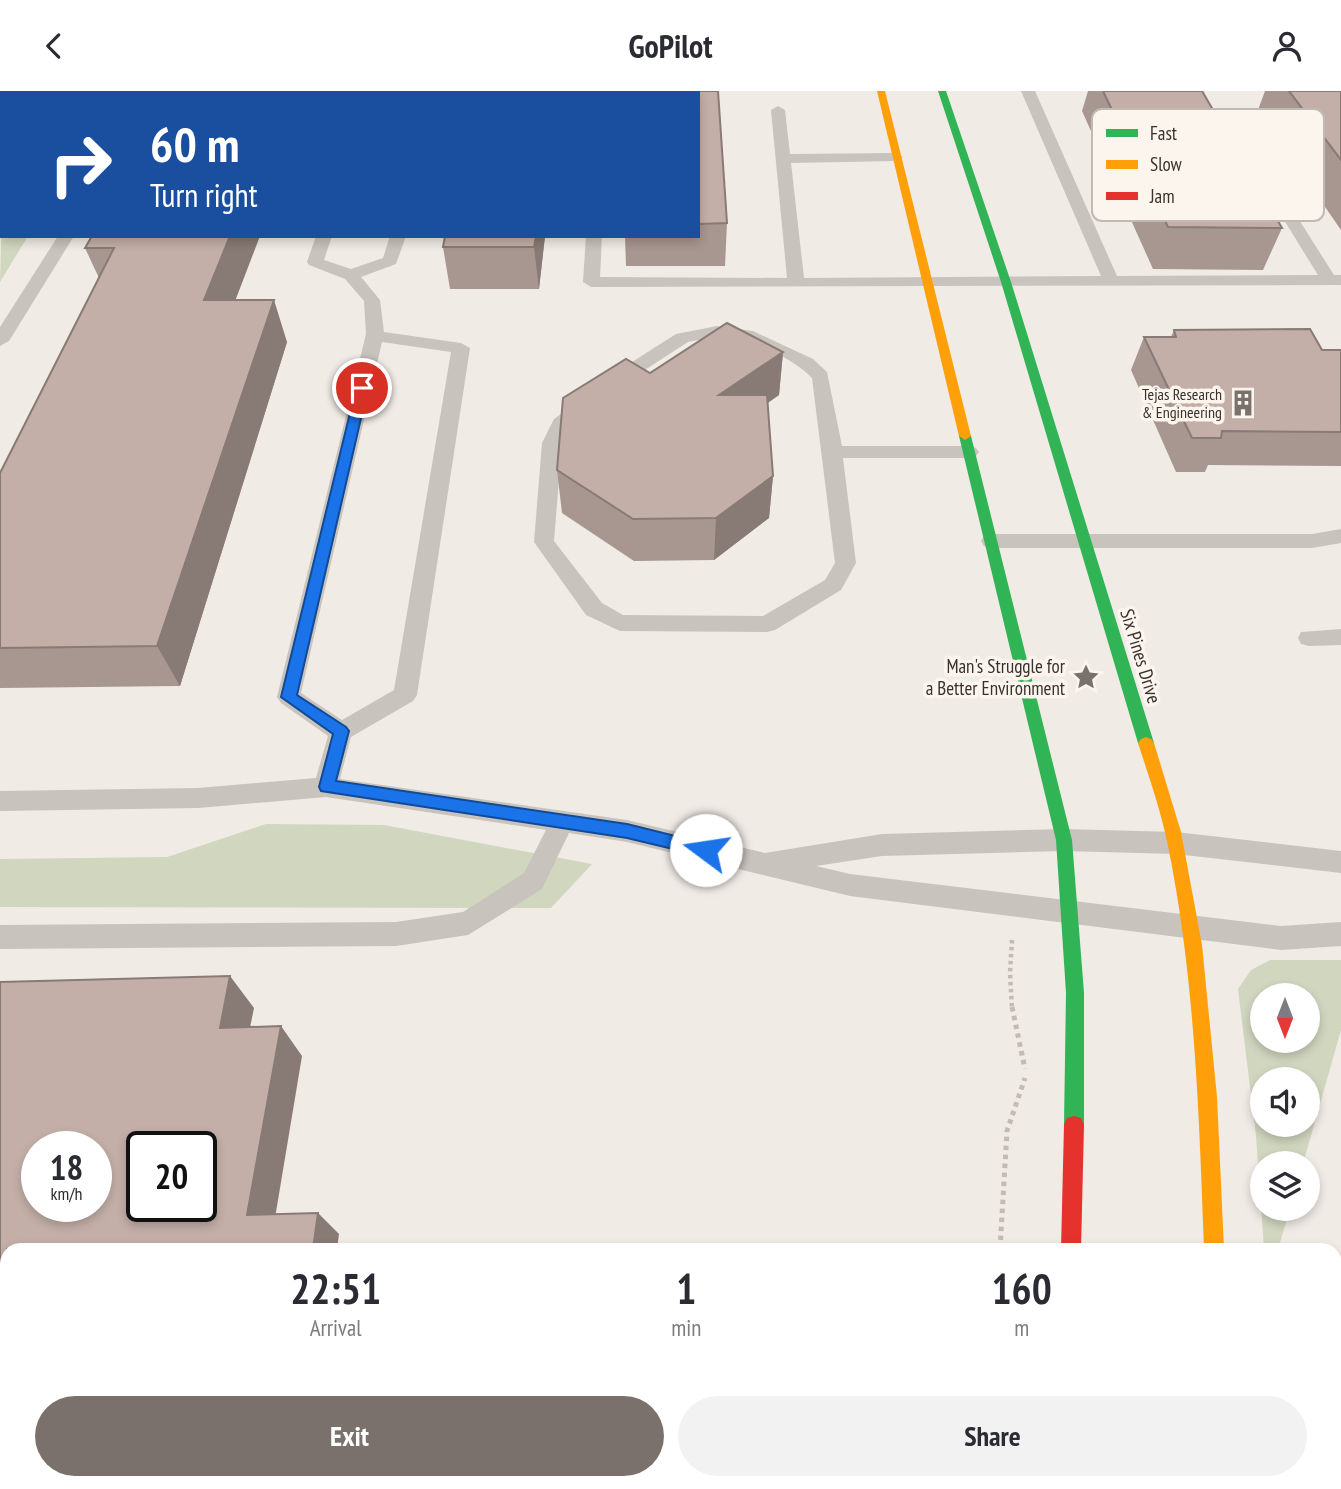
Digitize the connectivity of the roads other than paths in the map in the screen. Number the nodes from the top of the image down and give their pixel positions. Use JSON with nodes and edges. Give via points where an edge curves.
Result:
{"nodes":[{"id":1,"x":881,"y":91,"type":"edge"},
{"id":2,"x":942,"y":91,"type":"edge"},
{"id":3,"x":1028,"y":91,"type":"edge"},
{"id":4,"x":778,"y":110,"type":"dead end"},
{"id":5,"x":896,"y":157,"type":"junction"},
{"id":6,"x":783,"y":159,"type":"junction"},
{"id":7,"x":1295,"y":221,"type":"edge"},
{"id":8,"x":65,"y":238,"type":"edge"},
{"id":9,"x":323,"y":238,"type":"edge"},
{"id":10,"x":397,"y":238,"type":"edge"},
{"id":11,"x":594,"y":238,"type":"edge"},
{"id":12,"x":351,"y":275,"type":"junction"},
{"id":13,"x":1111,"y":281,"type":"junction"},
{"id":14,"x":1335,"y":281,"type":"edge"},
{"id":15,"x":929,"y":282,"type":"junction"},
{"id":16,"x":1006,"y":282,"type":"junction"},
{"id":17,"x":796,"y":283,"type":"junction"},
{"id":18,"x":374,"y":336,"type":"junction"},
{"id":19,"x":0,"y":341,"type":"edge"},
{"id":20,"x":833,"y":452,"type":"junction"},
{"id":21,"x":969,"y":452,"type":"junction"},
{"id":22,"x":1341,"y":536,"type":"edge"},
{"id":23,"x":991,"y":541,"type":"junction"},
{"id":24,"x":1085,"y":542,"type":"junction"},
{"id":25,"x":1341,"y":637,"type":"edge"},
{"id":26,"x":1309,"y":638,"type":"dead end"},
{"id":27,"x":341,"y":731,"type":"junction"},
{"id":28,"x":327,"y":787,"type":"junction"},
{"id":29,"x":0,"y":801,"type":"edge"},
{"id":30,"x":562,"y":822,"type":"junction"},
{"id":31,"x":1064,"y":840,"type":"junction"},
{"id":32,"x":1176,"y":843,"type":"junction"},
{"id":33,"x":1341,"y":862,"type":"edge"},
{"id":34,"x":759,"y":863,"type":"junction"},
{"id":35,"x":1073,"y":912,"type":"junction"},
{"id":36,"x":1192,"y":929,"type":"junction"},
{"id":37,"x":1341,"y":934,"type":"edge"},
{"id":38,"x":0,"y":937,"type":"edge"},
{"id":39,"x":1071,"y":1243,"type":"edge"},
{"id":40,"x":1214,"y":1243,"type":"edge"}],
"edges":[{"from":1,"to":5,"type":"street"},
{"from":2,"to":16,"type":"street","name":"Six Pines Drive"},
{"from":3,"to":13,"type":"lane"},
{"from":4,"to":6,"type":"lane"},
{"from":5,"to":6,"type":"lane"},
{"from":5,"to":15,"type":"street"},
{"from":6,"to":17,"type":"lane"},
{"from":7,"to":14,"type":"lane"},
{"from":8,"to":19,"type":"lane"},
{"from":9,"to":12,"type":"lane","via":[[315,262]]},
{"from":10,"to":12,"type":"lane","via":[[390,261]]},
{"from":11,"to":17,"type":"lane","via":[[591,282]]},
{"from":12,"to":18,"type":"lane","via":[[372,300]]},
{"from":13,"to":14,"type":"lane"},
{"from":13,"to":16,"type":"lane"},
{"from":15,"to":16,"type":"lane"},
{"from":15,"to":17,"type":"lane"},
{"from":15,"to":21,"type":"street"},
{"from":16,"to":24,"type":"street","name":"Six Pines Drive"},
{"from":18,"to":27,"type":"lane","via":[[289,697]]},
{"from":18,"to":27,"type":"lane","via":[[461,348],[405,695]]},
{"from":20,"to":20,"type":"lane","via":[[821,376],[807,363],[747,335],[718,331],[682,338],[627,373],[614,393],[561,423],[552,443],[544,542],[594,608],[620,623],[767,624],[833,585],[846,563]]},
{"from":20,"to":21,"type":"lane"},
{"from":21,"to":23,"type":"street"},
{"from":22,"to":24,"type":"lane","via":[[1312,541]]},
{"from":23,"to":24,"type":"lane"},
{"from":23,"to":31,"type":"street"},
{"from":24,"to":32,"type":"street","name":"Six Pines Drive"},
{"from":25,"to":26,"type":"lane"},
{"from":27,"to":28,"type":"lane"},
{"from":28,"to":29,"type":"lane","via":[[198,797]]},
{"from":28,"to":30,"type":"lane"},
{"from":30,"to":34,"type":"lane","via":[[627,831]]},
{"from":30,"to":38,"type":"lane","via":[[533,881],[468,923],[396,935]]},
{"from":31,"to":32,"type":"lane"},
{"from":31,"to":34,"type":"lane","via":[[883,845]]},
{"from":31,"to":35,"type":"street"},
{"from":32,"to":33,"type":"lane"},
{"from":32,"to":36,"type":"street","name":"Six Pines Drive"},
{"from":34,"to":35,"type":"lane","via":[[850,885]]},
{"from":35,"to":36,"type":"lane"},
{"from":35,"to":39,"type":"street"},
{"from":36,"to":37,"type":"lane","via":[[1281,938]]},
{"from":36,"to":40,"type":"street","name":"Six Pines Drive","via":[[1211,1141]]}]}
